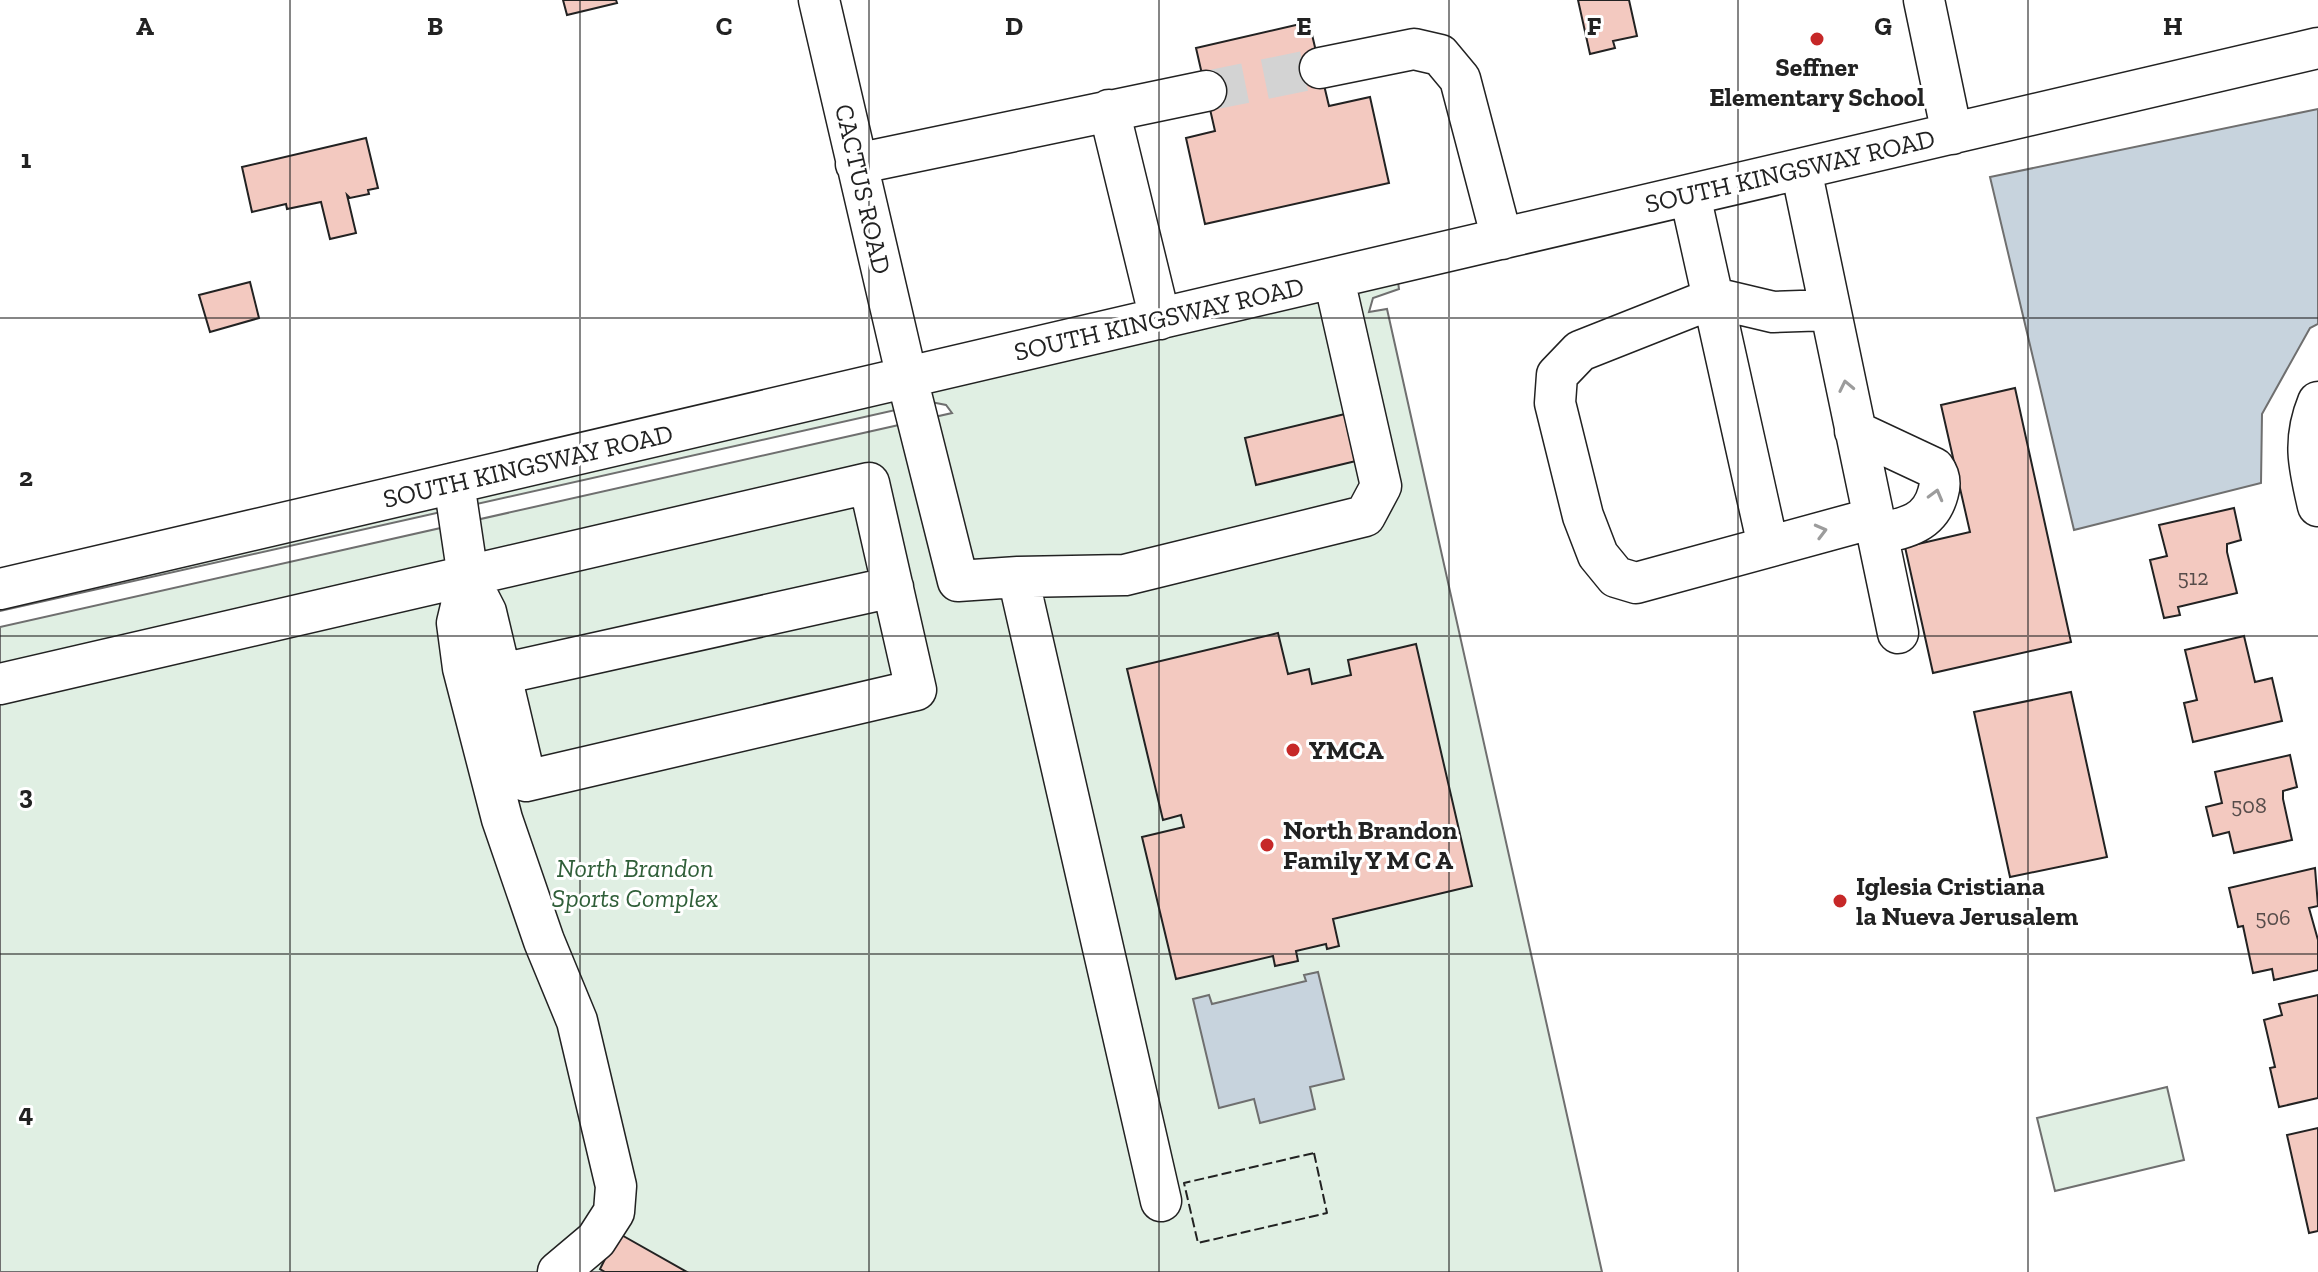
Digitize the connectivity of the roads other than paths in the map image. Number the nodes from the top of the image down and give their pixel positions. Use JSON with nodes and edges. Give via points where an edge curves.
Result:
{"nodes":[{"id":1,"x":819,"y":0,"type":"edge"},
{"id":2,"x":1924,"y":0,"type":"edge"},
{"id":3,"x":2318,"y":48,"type":"edge"},
{"id":4,"x":1320,"y":68,"type":"tunnel mouth"},
{"id":5,"x":1206,"y":91,"type":"tunnel mouth"},
{"id":6,"x":1109,"y":110,"type":"junction"},
{"id":7,"x":1952,"y":134,"type":"junction"},
{"id":8,"x":856,"y":164,"type":"junction"},
{"id":9,"x":1801,"y":169,"type":"junction"},
{"id":10,"x":1690,"y":195,"type":"junction"},
{"id":11,"x":1502,"y":239,"type":"junction"},
{"id":12,"x":1334,"y":279,"type":"junction"},
{"id":13,"x":1714,"y":298,"type":"junction"},
{"id":14,"x":1830,"y":310,"type":"junction"},
{"id":15,"x":1160,"y":319,"type":"junction"},
{"id":16,"x":907,"y":378,"type":"junction"},
{"id":17,"x":2318,"y":402,"type":"edge"},
{"id":18,"x":1855,"y":431,"type":"junction"},
{"id":19,"x":454,"y":483,"type":"junction"},
{"id":20,"x":2318,"y":506,"type":"edge"},
{"id":21,"x":1875,"y":526,"type":"junction"},
{"id":22,"x":1768,"y":546,"type":"junction"},
{"id":23,"x":468,"y":577,"type":"junction"},
{"id":24,"x":1018,"y":577,"type":"junction"},
{"id":25,"x":893,"y":587,"type":"junction"},
{"id":26,"x":0,"y":589,"type":"edge"},
{"id":27,"x":1898,"y":633,"type":"dead end"},
{"id":28,"x":501,"y":674,"type":"junction"},
{"id":29,"x":0,"y":684,"type":"edge"},
{"id":30,"x":1161,"y":1201,"type":"dead end"},
{"id":31,"x":558,"y":1272,"type":"edge"}],
"edges":[{"from":1,"to":8,"type":"street","name":"CACTUS ROAD"},
{"from":2,"to":7,"type":"street"},
{"from":3,"to":7,"type":"street","name":"SOUTH KINGSWAY ROAD"},
{"from":4,"to":11,"type":"street","via":[[1414,49],[1440,55],[1460,79]]},
{"from":5,"to":6,"type":"street"},
{"from":6,"to":8,"type":"street"},
{"from":6,"to":15,"type":"street"},
{"from":7,"to":9,"type":"street","name":"SOUTH KINGSWAY ROAD"},
{"from":8,"to":16,"type":"street","name":"CACTUS ROAD"},
{"from":9,"to":10,"type":"street","name":"SOUTH KINGSWAY ROAD"},
{"from":9,"to":14,"type":"street"},
{"from":10,"to":11,"type":"street","name":"SOUTH KINGSWAY ROAD"},
{"from":10,"to":13,"type":"street"},
{"from":11,"to":12,"type":"street","name":"SOUTH KINGSWAY ROAD"},
{"from":12,"to":15,"type":"street","name":"SOUTH KINGSWAY ROAD"},
{"from":12,"to":24,"type":"street","via":[[1381,486],[1365,516],[1125,575]]},
{"from":13,"to":14,"type":"street","via":[[1773,312]]},
{"from":13,"to":22,"type":"street"},
{"from":13,"to":22,"type":"street","via":[[1580,351],[1557,375],[1555,403],[1583,516],[1598,555],[1616,577],[1636,583]]},
{"from":18,"to":14,"type":"street","one_way":true},
{"from":15,"to":16,"type":"street","name":"SOUTH KINGSWAY ROAD"},
{"from":16,"to":19,"type":"street","name":"SOUTH KINGSWAY ROAD"},
{"from":16,"to":24,"type":"street","name":"CACTUS ROAD","via":[[958,581]]},
{"from":17,"to":20,"type":"street","via":[[2307,447]]},
{"from":18,"to":21,"type":"street"},
{"from":21,"to":18,"type":"street","one_way":true,"via":[[1911,526],[1923,520],[1938,495],[1939,476],[1934,468]]},
{"from":19,"to":23,"type":"street"},
{"from":19,"to":26,"type":"street","name":"SOUTH KINGSWAY ROAD"},
{"from":22,"to":21,"type":"street","one_way":true},
{"from":21,"to":27,"type":"street"},
{"from":23,"to":25,"type":"street","via":[[869,483]]},
{"from":23,"to":28,"type":"street","via":[[486,612]]},
{"from":23,"to":29,"type":"street"},
{"from":23,"to":31,"type":"street","via":[[457,623],[463,668],[502,819],[577,1021],[616,1186],[614,1212],[596,1240]]},
{"from":24,"to":30,"type":"street"},
{"from":25,"to":28,"type":"street"},
{"from":25,"to":28,"type":"street","via":[[916,690],[526,781]]}]}
